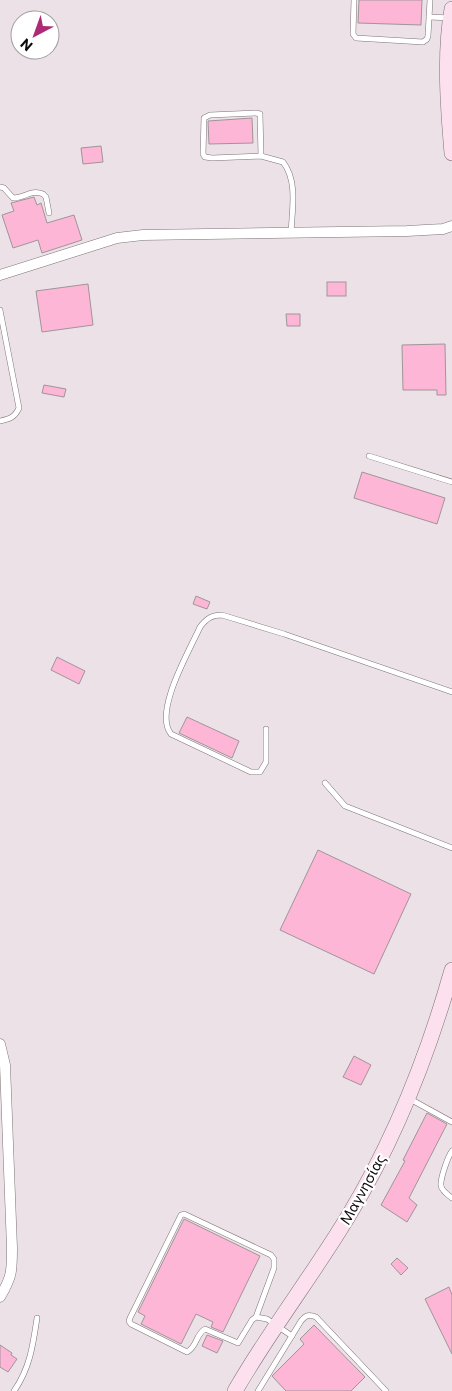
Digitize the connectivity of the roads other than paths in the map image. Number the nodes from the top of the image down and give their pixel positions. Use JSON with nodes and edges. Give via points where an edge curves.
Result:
{"nodes":[{"id":1,"x":354,"y":0,"type":"edge"},
{"id":2,"x":430,"y":0,"type":"edge"},
{"id":3,"x":451,"y":14,"type":"edge"},
{"id":4,"x":430,"y":17,"type":"junction"},
{"id":5,"x":451,"y":124,"type":"edge"},
{"id":6,"x":452,"y":153,"type":"edge"},
{"id":7,"x":261,"y":156,"type":"junction"},
{"id":8,"x":0,"y":187,"type":"edge"},
{"id":9,"x":49,"y":213,"type":"dead end"},
{"id":10,"x":452,"y":226,"type":"edge"},
{"id":11,"x":291,"y":233,"type":"junction"},
{"id":12,"x":0,"y":275,"type":"edge"},
{"id":13,"x":0,"y":310,"type":"edge"},
{"id":14,"x":0,"y":421,"type":"edge"},
{"id":15,"x":369,"y":456,"type":"dead end"},
{"id":16,"x":452,"y":482,"type":"edge"},
{"id":17,"x":452,"y":692,"type":"edge"},
{"id":18,"x":266,"y":729,"type":"dead end"},
{"id":19,"x":325,"y":783,"type":"dead end"},
{"id":20,"x":452,"y":848,"type":"edge"},
{"id":21,"x":452,"y":970,"type":"edge"},
{"id":22,"x":0,"y":1044,"type":"edge"},
{"id":23,"x":407,"y":1098,"type":"junction"},
{"id":24,"x":452,"y":1122,"type":"edge"},
{"id":25,"x":452,"y":1151,"type":"edge"},
{"id":26,"x":452,"y":1198,"type":"edge"},
{"id":27,"x":0,"y":1297,"type":"edge"},
{"id":28,"x":256,"y":1317,"type":"junction"},
{"id":29,"x":37,"y":1318,"type":"dead end"},
{"id":30,"x":277,"y":1325,"type":"junction"},
{"id":31,"x":292,"y":1336,"type":"junction"},
{"id":32,"x":14,"y":1391,"type":"edge"},
{"id":33,"x":235,"y":1391,"type":"edge"},
{"id":34,"x":258,"y":1391,"type":"edge"},
{"id":35,"x":386,"y":1391,"type":"edge"}],
"edges":[{"from":1,"to":4,"type":"lane","via":[[353,34],[356,38],[423,42],[427,39]]},
{"from":2,"to":4,"type":"lane"},
{"from":3,"to":4,"type":"lane"},
{"from":3,"to":5,"type":"street","via":[[448,88]]},
{"from":5,"to":6,"type":"street"},
{"from":7,"to":7,"type":"lane","via":[[205,157],[204,118],[210,115],[260,114]]},
{"from":7,"to":11,"type":"lane","via":[[283,162],[291,175]]},
{"from":8,"to":9,"type":"lane","via":[[13,198],[34,192],[44,194]]},
{"from":10,"to":11,"type":"street","via":[[407,231]]},
{"from":11,"to":12,"type":"street","via":[[117,238]]},
{"from":13,"to":14,"type":"lane","via":[[19,408],[15,416]]},
{"from":15,"to":16,"type":"lane"},
{"from":17,"to":18,"type":"lane","via":[[284,634],[222,616],[205,620],[174,683],[166,719],[168,730],[258,773],[266,762]]},
{"from":19,"to":20,"type":"lane","via":[[345,806]]},
{"from":21,"to":23,"type":"street","name":"Μαγνησίας"},
{"from":22,"to":27,"type":"street","via":[[5,1065],[12,1248],[10,1281]]},
{"from":23,"to":24,"type":"lane"},
{"from":23,"to":30,"type":"street","name":"Μαγνησίας","via":[[389,1140],[349,1215]]},
{"from":25,"to":26,"type":"lane","via":[[441,1183]]},
{"from":28,"to":28,"type":"lane","via":[[238,1343],[205,1329],[193,1349],[187,1352],[129,1321],[184,1214],[274,1259],[274,1268]]},
{"from":28,"to":30,"type":"lane"},
{"from":29,"to":32,"type":"lane","via":[[33,1351]]},
{"from":30,"to":31,"type":"lane"},
{"from":30,"to":33,"type":"street","name":"Μαγνησίας"},
{"from":31,"to":34,"type":"lane"},
{"from":31,"to":35,"type":"lane","via":[[305,1316],[316,1317]]}]}
